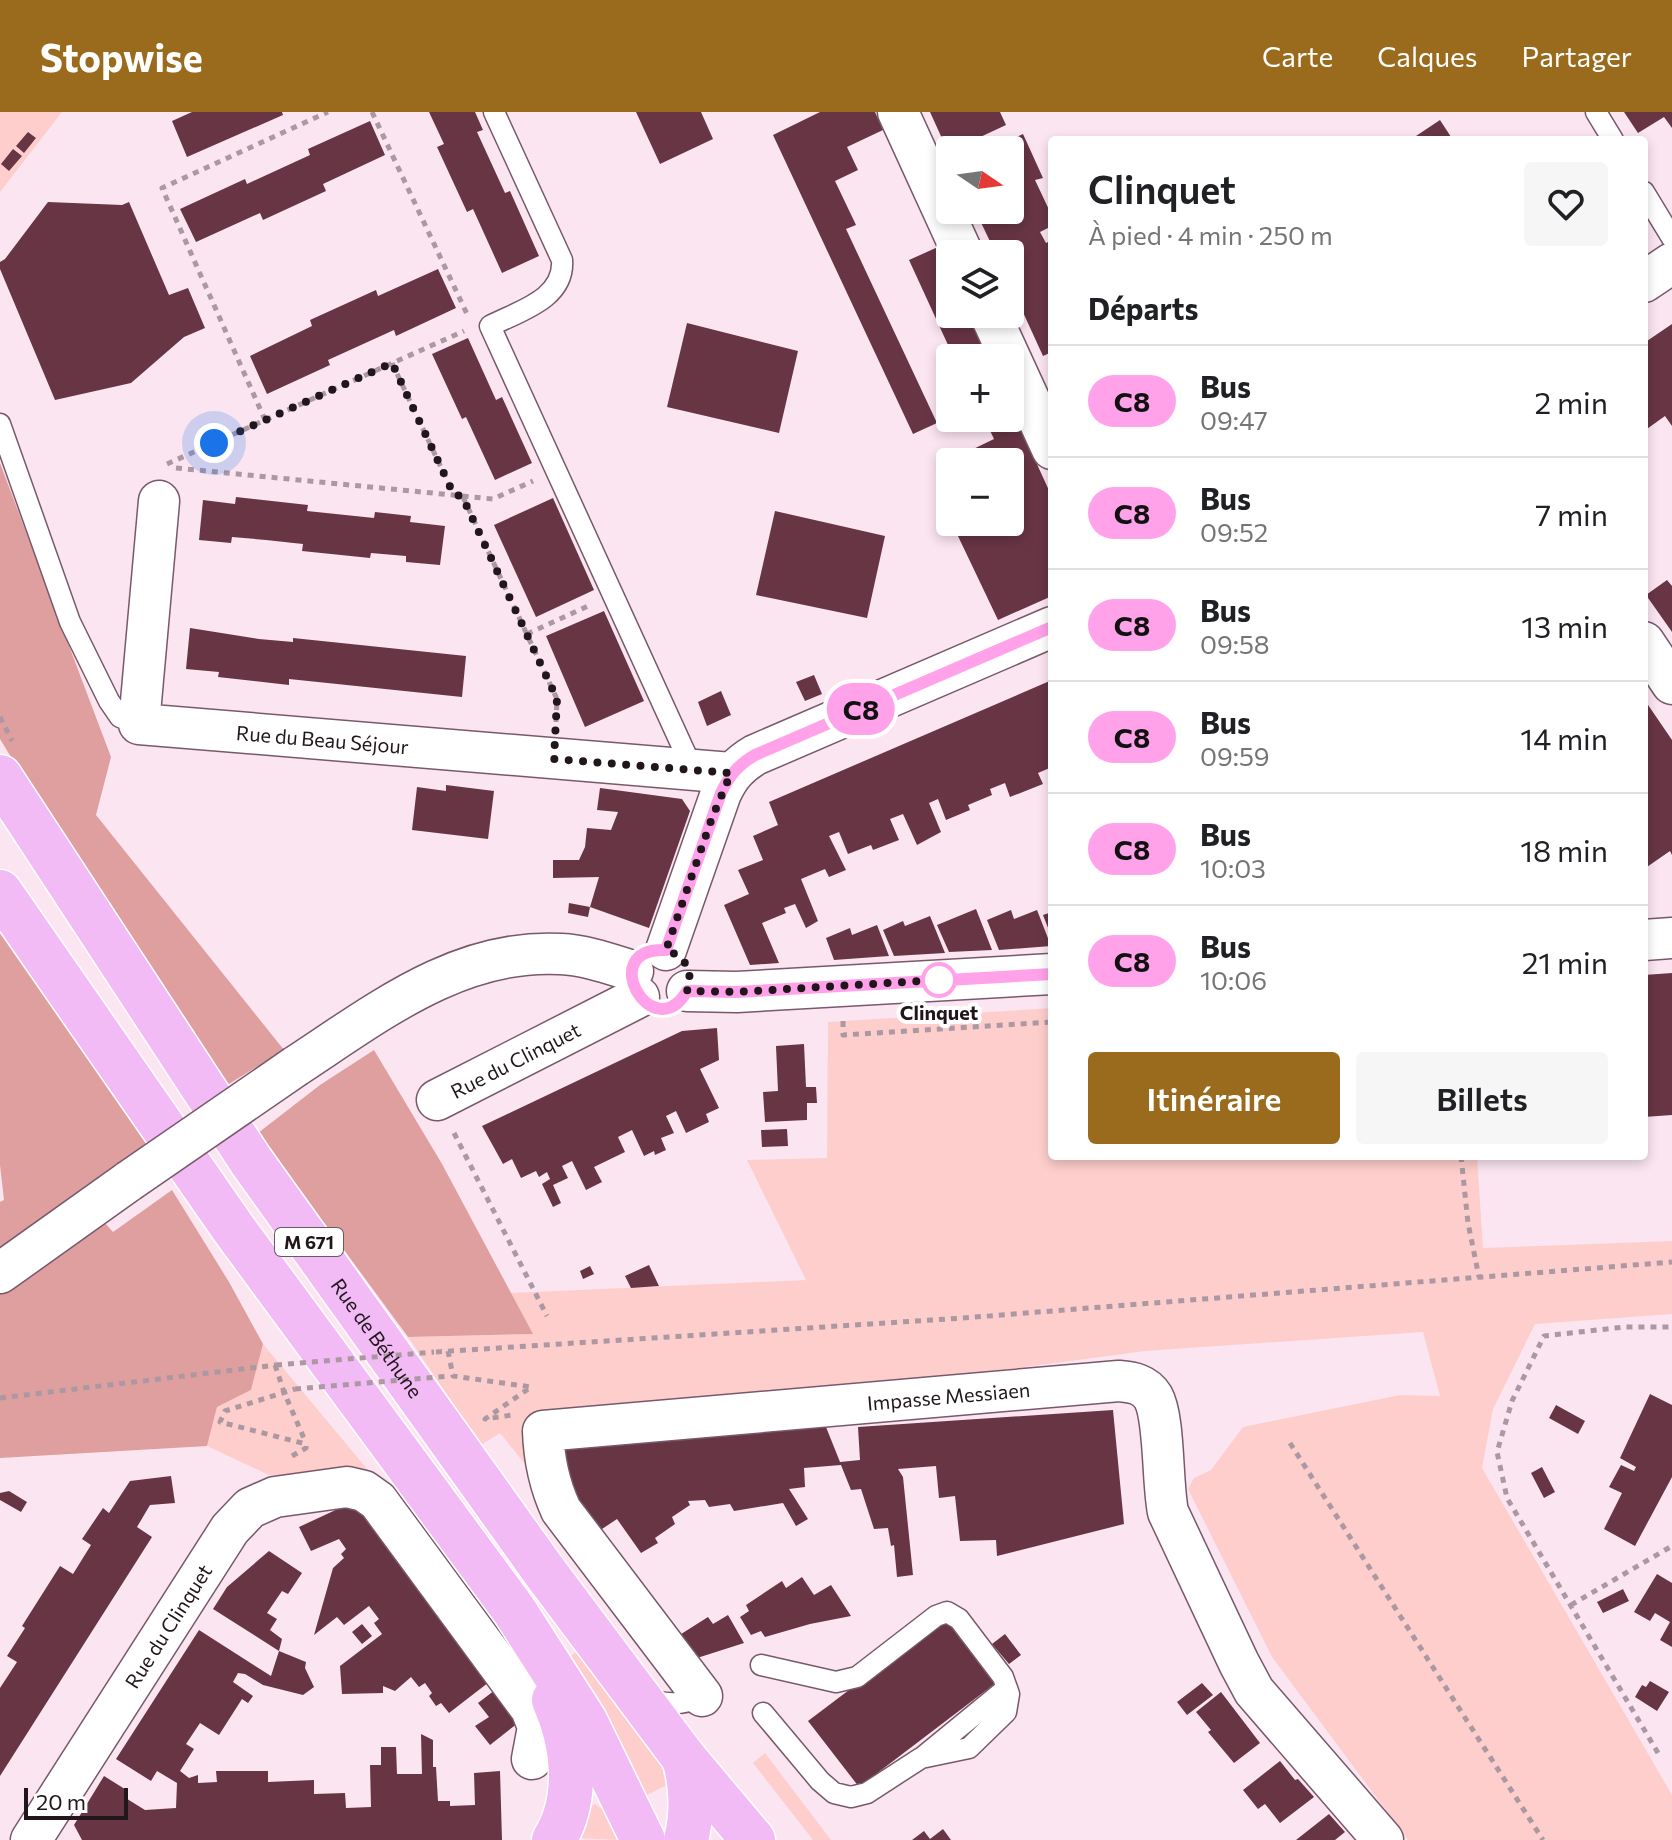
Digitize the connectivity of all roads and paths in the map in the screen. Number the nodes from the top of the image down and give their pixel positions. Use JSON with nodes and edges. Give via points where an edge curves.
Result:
{"nodes":[{"id":1,"x":328,"y":112,"type":"edge"},
{"id":2,"x":372,"y":112,"type":"edge"},
{"id":3,"x":494,"y":112,"type":"edge"},
{"id":4,"x":898,"y":112,"type":"edge"},
{"id":5,"x":1596,"y":112,"type":"edge"},
{"id":6,"x":1611,"y":136,"type":"edge"},
{"id":7,"x":1648,"y":199,"type":"edge"},
{"id":8,"x":1672,"y":238,"type":"edge"},
{"id":9,"x":957,"y":240,"type":"edge"},
{"id":10,"x":1672,"y":263,"type":"edge"},
{"id":11,"x":1648,"y":279,"type":"edge"},
{"id":12,"x":996,"y":328,"type":"edge"},
{"id":13,"x":392,"y":363,"type":"junction"},
{"id":14,"x":265,"y":420,"type":"junction"},
{"id":15,"x":0,"y":424,"type":"edge"},
{"id":16,"x":1048,"y":440,"type":"edge"},
{"id":17,"x":556,"y":472,"type":"junction"},
{"id":18,"x":454,"y":495,"type":"junction"},
{"id":19,"x":462,"y":496,"type":"junction"},
{"id":20,"x":159,"y":501,"type":"dead end"},
{"id":21,"x":613,"y":595,"type":"junction"},
{"id":22,"x":1048,"y":629,"type":"edge"},
{"id":23,"x":527,"y":634,"type":"junction"},
{"id":24,"x":1648,"y":648,"type":"edge"},
{"id":25,"x":1672,"y":684,"type":"edge"},
{"id":26,"x":139,"y":724,"type":"junction"},
{"id":27,"x":554,"y":759,"type":"junction"},
{"id":28,"x":712,"y":771,"type":"junction"},
{"id":29,"x":0,"y":777,"type":"edge"},
{"id":30,"x":0,"y":892,"type":"edge"},
{"id":31,"x":1672,"y":938,"type":"edge"},
{"id":32,"x":1648,"y":940,"type":"edge"},
{"id":33,"x":666,"y":950,"type":"junction"},
{"id":34,"x":1048,"y":974,"type":"edge"},
{"id":35,"x":636,"y":984,"type":"junction"},
{"id":36,"x":841,"y":986,"type":"junction"},
{"id":37,"x":687,"y":991,"type":"junction"},
{"id":38,"x":1048,"y":1022,"type":"edge"},
{"id":39,"x":437,"y":1100,"type":"joint"},
{"id":40,"x":1461,"y":1160,"type":"edge"},
{"id":41,"x":1672,"y":1262,"type":"edge"},
{"id":42,"x":0,"y":1273,"type":"edge"},
{"id":43,"x":1479,"y":1277,"type":"junction"},
{"id":44,"x":547,"y":1316,"type":"dead end"},
{"id":45,"x":1672,"y":1327,"type":"edge"},
{"id":46,"x":448,"y":1351,"type":"junction"},
{"id":47,"x":276,"y":1365,"type":"junction"},
{"id":48,"x":450,"y":1376,"type":"dead end"},
{"id":49,"x":284,"y":1392,"type":"junction"},
{"id":50,"x":0,"y":1398,"type":"edge"},
{"id":51,"x":524,"y":1413,"type":"dead end"},
{"id":52,"x":1290,"y":1443,"type":"dead end"},
{"id":53,"x":306,"y":1444,"type":"junction"},
{"id":54,"x":279,"y":1462,"type":"dead end"},
{"id":55,"x":1672,"y":1546,"type":"edge"},
{"id":56,"x":1571,"y":1605,"type":"junction"},
{"id":57,"x":514,"y":1610,"type":"junction"},
{"id":58,"x":761,"y":1665,"type":"dead end"},
{"id":59,"x":637,"y":1695,"type":"junction"},
{"id":60,"x":702,"y":1696,"type":"joint"},
{"id":61,"x":763,"y":1713,"type":"dead end"},
{"id":62,"x":1658,"y":1753,"type":"dead end"},
{"id":63,"x":684,"y":1758,"type":"junction"},
{"id":64,"x":532,"y":1759,"type":"dead end"},
{"id":65,"x":31,"y":1840,"type":"edge"},
{"id":66,"x":554,"y":1840,"type":"edge"},
{"id":67,"x":643,"y":1840,"type":"edge"},
{"id":68,"x":686,"y":1840,"type":"edge"},
{"id":69,"x":753,"y":1840,"type":"edge"},
{"id":70,"x":1383,"y":1840,"type":"edge"},
{"id":71,"x":1543,"y":1840,"type":"edge"}],
"edges":[{"from":1,"to":14,"type":"path","via":[[162,188]]},
{"from":2,"to":13,"type":"path","via":[[474,327]]},
{"from":3,"to":17,"type":"lane","via":[[562,260],[563,276],[554,290],[490,326]]},
{"from":4,"to":9,"type":"street"},
{"from":5,"to":6,"type":"lane"},
{"from":7,"to":8,"type":"lane"},
{"from":10,"to":11,"type":"street"},
{"from":12,"to":16,"type":"street"},
{"from":13,"to":14,"type":"path"},
{"from":13,"to":18,"type":"path"},
{"from":14,"to":18,"type":"path","via":[[162,466]]},
{"from":15,"to":26,"type":"lane","via":[[70,622],[109,701],[120,717]]},
{"from":17,"to":19,"type":"path","via":[[493,499]]},
{"from":17,"to":21,"type":"lane"},
{"from":18,"to":19,"type":"path"},
{"from":19,"to":23,"type":"path"},
{"from":20,"to":26,"type":"street"},
{"from":21,"to":23,"type":"path"},
{"from":21,"to":28,"type":"lane"},
{"from":22,"to":28,"type":"street"},
{"from":23,"to":27,"type":"path","via":[[557,699]]},
{"from":24,"to":25,"type":"street"},
{"from":26,"to":27,"type":"street","name":"Rue du Beau Séjour"},
{"from":27,"to":28,"type":"street","name":"Rue du Beau Séjour"},
{"from":28,"to":33,"type":"street","via":[[712,818]]},
{"from":29,"to":59,"type":"main road","name":"Rue de Béthune","number":"M 671","via":[[251,1161]]},
{"from":30,"to":57,"type":"main road","number":"M 671","via":[[233,1228]]},
{"from":31,"to":32,"type":"street"},
{"from":33,"to":35,"type":"street","via":[[643,955]]},
{"from":33,"to":37,"type":"street","via":[[680,956],[688,968]]},
{"from":34,"to":36,"type":"street"},
{"from":35,"to":37,"type":"street","via":[[650,1006],[665,1008]]},
{"from":35,"to":39,"type":"street","name":"Rue du Clinquet"},
{"from":35,"to":42,"type":"street","bridge":true,"via":[[565,954],[513,956],[464,968],[417,989],[296,1066]]},
{"from":36,"to":37,"type":"street"},
{"from":36,"to":38,"type":"path","via":[[843,1035]]},
{"from":39,"to":44,"type":"path","name":"Rue du Clinquet"},
{"from":40,"to":43,"type":"path"},
{"from":41,"to":43,"type":"path"},
{"from":43,"to":46,"type":"path"},
{"from":45,"to":56,"type":"path","via":[[1544,1336],[1512,1401],[1497,1452],[1507,1498]]},
{"from":46,"to":47,"type":"path","bridge":true},
{"from":46,"to":51,"type":"path","via":[[453,1376],[531,1387],[485,1419]]},
{"from":47,"to":49,"type":"path"},
{"from":47,"to":50,"type":"path"},
{"from":48,"to":49,"type":"path","bridge":true},
{"from":49,"to":53,"type":"path"},
{"from":49,"to":53,"type":"path","via":[[225,1411],[220,1422]]},
{"from":52,"to":71,"type":"path"},
{"from":53,"to":54,"type":"path"},
{"from":55,"to":56,"type":"path"},
{"from":56,"to":62,"type":"path"},
{"from":57,"to":66,"type":"main road","number":"M 671","via":[[567,1738],[570,1793]]},
{"from":57,"to":67,"type":"main road","number":"M 671","via":[[577,1708]]},
{"from":58,"to":61,"type":"lane","via":[[836,1682],[857,1677],[947,1612],[959,1619],[1007,1688],[921,1758],[867,1793],[851,1797],[834,1793],[820,1781]]},
{"from":59,"to":60,"type":"lane","via":[[671,1704]]},
{"from":59,"to":63,"type":"main road","name":"Rue de Béthune","number":"M 671"},
{"from":60,"to":70,"type":"street","name":"Impasse Messiaen","via":[[561,1510],[544,1459],[543,1431],[1135,1383],[1153,1397],[1159,1416],[1168,1512],[1254,1691]]},
{"from":63,"to":68,"type":"main road","via":[[691,1804]]},
{"from":63,"to":69,"type":"main road","name":"Rue de Béthune","number":"M 671"},
{"from":64,"to":65,"type":"street","name":"Rue du Clinquet","via":[[538,1727],[531,1709],[378,1501],[356,1488],[275,1497],[236,1521]]}]}
